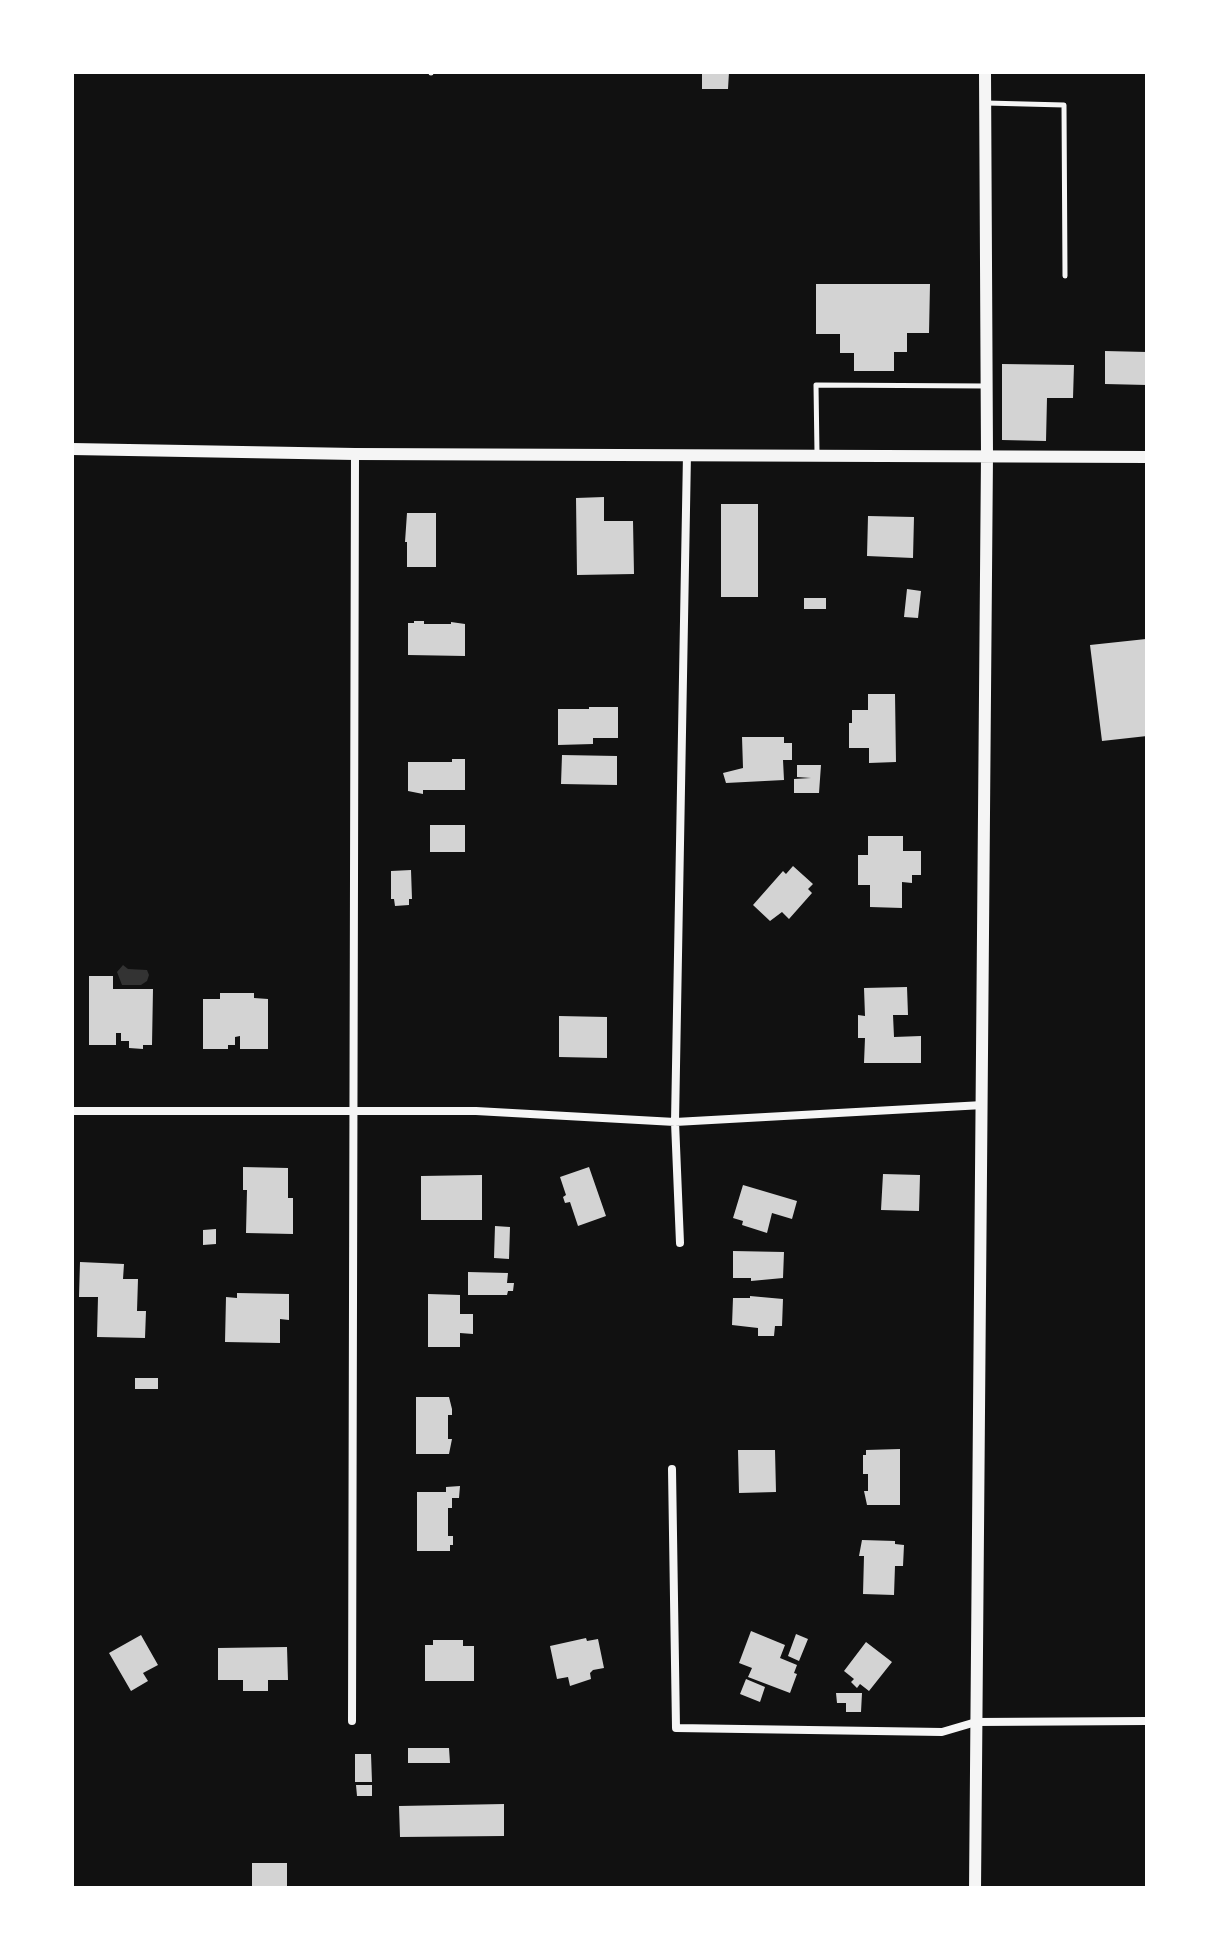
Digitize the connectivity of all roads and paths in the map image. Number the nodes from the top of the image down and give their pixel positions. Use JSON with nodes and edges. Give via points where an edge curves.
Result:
{"nodes":[{"id":1,"x":985,"y":72,"type":"edge"},
{"id":2,"x":985,"y":103,"type":"junction"},
{"id":3,"x":1065,"y":276,"type":"dead end"},
{"id":4,"x":987,"y":386,"type":"junction"},
{"id":5,"x":72,"y":449,"type":"edge"},
{"id":6,"x":355,"y":454,"type":"junction"},
{"id":7,"x":687,"y":454,"type":"junction"},
{"id":8,"x":817,"y":454,"type":"junction"},
{"id":9,"x":987,"y":455,"type":"junction"},
{"id":10,"x":1147,"y":457,"type":"edge"},
{"id":11,"x":983,"y":1105,"type":"junction"},
{"id":12,"x":72,"y":1111,"type":"edge"},
{"id":13,"x":353,"y":1113,"type":"junction"},
{"id":14,"x":675,"y":1122,"type":"junction"},
{"id":15,"x":680,"y":1243,"type":"dead end"},
{"id":16,"x":672,"y":1469,"type":"dead end"},
{"id":17,"x":352,"y":1721,"type":"dead end"},
{"id":18,"x":1147,"y":1721,"type":"edge"},
{"id":19,"x":976,"y":1722,"type":"junction"},
{"id":20,"x":975,"y":1888,"type":"edge"}],
"edges":[{"from":1,"to":2,"type":"street"},
{"from":2,"to":3,"type":"lane","via":[[1064,105]]},
{"from":2,"to":4,"type":"street"},
{"from":4,"to":8,"type":"lane","via":[[816,385]]},
{"from":4,"to":9,"type":"street"},
{"from":5,"to":6,"type":"street"},
{"from":6,"to":7,"type":"street"},
{"from":6,"to":13,"type":"street"},
{"from":7,"to":8,"type":"street"},
{"from":7,"to":14,"type":"street"},
{"from":8,"to":9,"type":"street"},
{"from":9,"to":10,"type":"street"},
{"from":9,"to":11,"type":"street"},
{"from":11,"to":14,"type":"street"},
{"from":11,"to":19,"type":"street"},
{"from":12,"to":13,"type":"street"},
{"from":13,"to":14,"type":"street","via":[[476,1111]]},
{"from":13,"to":17,"type":"street"},
{"from":14,"to":15,"type":"street"},
{"from":16,"to":19,"type":"street","via":[[676,1728],[942,1732]]},
{"from":18,"to":19,"type":"street"},
{"from":19,"to":20,"type":"street"}]}
